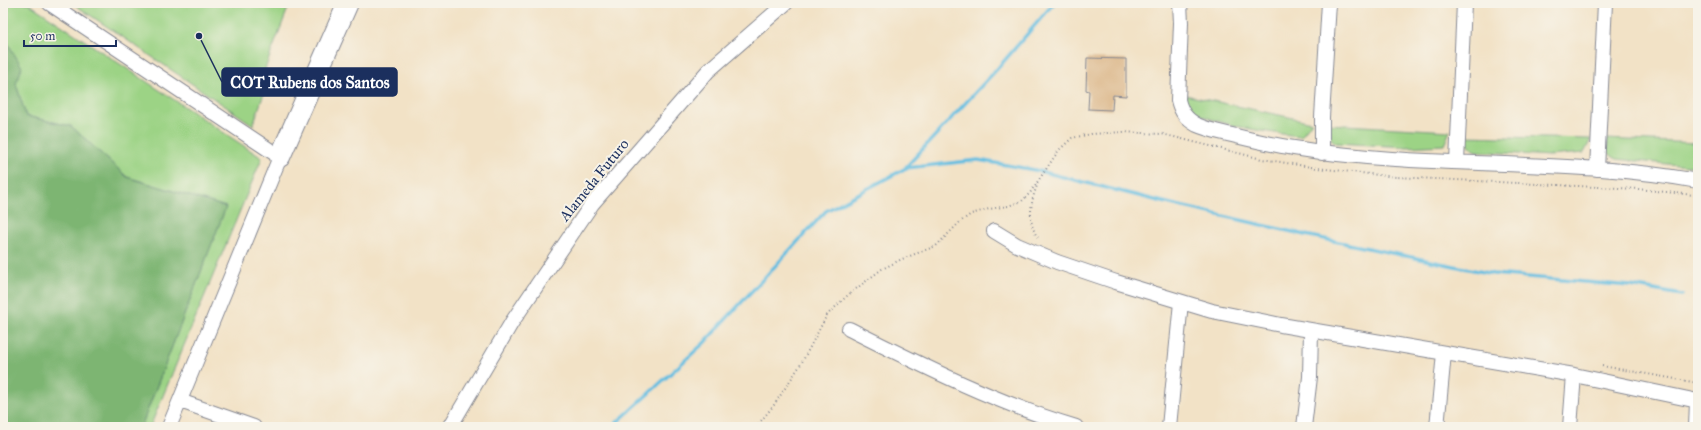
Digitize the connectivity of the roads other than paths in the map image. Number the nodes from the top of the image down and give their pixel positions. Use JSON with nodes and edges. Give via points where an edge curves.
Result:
{"nodes":[{"id":1,"x":49,"y":3,"type":"edge"},
{"id":2,"x":348,"y":3,"type":"edge"},
{"id":3,"x":786,"y":3,"type":"edge"},
{"id":4,"x":1180,"y":3,"type":"edge"},
{"id":5,"x":1329,"y":3,"type":"edge"},
{"id":6,"x":1464,"y":3,"type":"edge"},
{"id":7,"x":1605,"y":3,"type":"edge"},
{"id":8,"x":1322,"y":153,"type":"junction"},
{"id":9,"x":280,"y":157,"type":"junction"},
{"id":10,"x":1457,"y":162,"type":"junction"},
{"id":11,"x":1597,"y":169,"type":"junction"},
{"id":12,"x":1694,"y":179,"type":"edge"},
{"id":13,"x":994,"y":231,"type":"dead end"},
{"id":14,"x":1181,"y":302,"type":"junction"},
{"id":15,"x":848,"y":329,"type":"dead end"},
{"id":16,"x":1311,"y":330,"type":"junction"},
{"id":17,"x":1444,"y":353,"type":"junction"},
{"id":18,"x":1574,"y":375,"type":"junction"},
{"id":19,"x":180,"y":401,"type":"junction"},
{"id":20,"x":1698,"y":401,"type":"edge"},
{"id":21,"x":169,"y":427,"type":"edge"},
{"id":22,"x":254,"y":427,"type":"edge"},
{"id":23,"x":450,"y":427,"type":"edge"},
{"id":24,"x":1076,"y":427,"type":"edge"},
{"id":25,"x":1170,"y":427,"type":"edge"},
{"id":26,"x":1304,"y":427,"type":"edge"},
{"id":27,"x":1437,"y":427,"type":"edge"},
{"id":28,"x":1570,"y":427,"type":"edge"},
{"id":29,"x":1696,"y":427,"type":"edge"}],
"edges":[{"from":1,"to":9,"type":"street"},
{"from":2,"to":9,"type":"street"},
{"from":3,"to":23,"type":"street","name":"Alameda Futuro","via":[[708,71],[592,204],[512,322]]},
{"from":4,"to":8,"type":"street","via":[[1178,100],[1180,109],[1187,119],[1213,131]]},
{"from":5,"to":8,"type":"street"},
{"from":6,"to":10,"type":"street"},
{"from":7,"to":11,"type":"street"},
{"from":8,"to":10,"type":"street"},
{"from":9,"to":19,"type":"street"},
{"from":10,"to":11,"type":"street"},
{"from":11,"to":12,"type":"street"},
{"from":13,"to":14,"type":"street","via":[[1017,245],[1057,262]]},
{"from":14,"to":16,"type":"street","via":[[1212,311]]},
{"from":14,"to":25,"type":"street"},
{"from":15,"to":24,"type":"street","via":[[964,385]]},
{"from":16,"to":17,"type":"street"},
{"from":16,"to":26,"type":"street","via":[[1310,378]]},
{"from":17,"to":18,"type":"street"},
{"from":17,"to":27,"type":"street"},
{"from":18,"to":20,"type":"street"},
{"from":18,"to":28,"type":"street"},
{"from":19,"to":21,"type":"street"},
{"from":19,"to":22,"type":"street"},
{"from":20,"to":29,"type":"street"}]}
